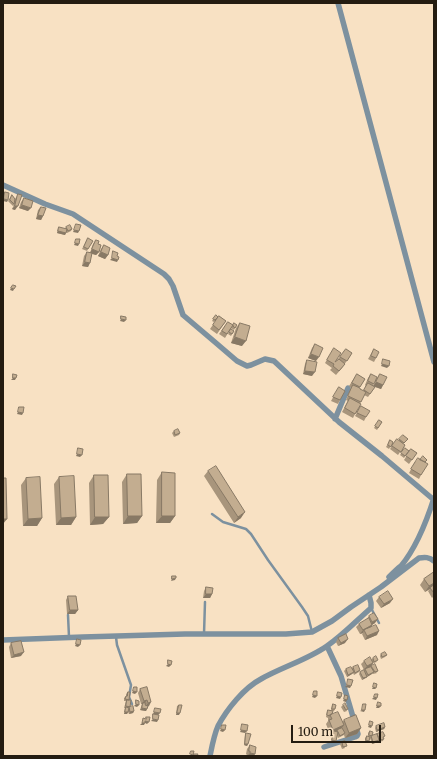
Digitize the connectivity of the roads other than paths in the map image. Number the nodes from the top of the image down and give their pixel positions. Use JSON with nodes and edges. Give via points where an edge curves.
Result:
{"nodes":[{"id":1,"x":338,"y":3,"type":"edge"},
{"id":2,"x":3,"y":185,"type":"edge"},
{"id":3,"x":434,"y":362,"type":"edge"},
{"id":4,"x":348,"y":388,"type":"dead end"},
{"id":5,"x":335,"y":419,"type":"junction"},
{"id":6,"x":434,"y":499,"type":"edge"},
{"id":7,"x":212,"y":514,"type":"dead end"},
{"id":8,"x":434,"y":552,"type":"edge"},
{"id":9,"x":432,"y":560,"type":"edge"},
{"id":10,"x":381,"y":587,"type":"junction"},
{"id":11,"x":369,"y":595,"type":"junction"},
{"id":12,"x":205,"y":602,"type":"dead end"},
{"id":13,"x":371,"y":608,"type":"junction"},
{"id":14,"x":68,"y":615,"type":"dead end"},
{"id":15,"x":379,"y":623,"type":"edge"},
{"id":16,"x":312,"y":632,"type":"junction"},
{"id":17,"x":204,"y":634,"type":"junction"},
{"id":18,"x":116,"y":636,"type":"junction"},
{"id":19,"x":69,"y":637,"type":"junction"},
{"id":20,"x":3,"y":640,"type":"edge"},
{"id":21,"x":327,"y":646,"type":"junction"},
{"id":22,"x":132,"y":704,"type":"edge"},
{"id":23,"x":324,"y":747,"type":"dead end"},
{"id":24,"x":210,"y":756,"type":"edge"}],
"edges":[{"from":1,"to":3,"type":"street"},
{"from":2,"to":5,"type":"street","via":[[73,214],[164,274],[171,282],[183,315],[216,344],[247,366],[265,359],[274,361]]},
{"from":4,"to":5,"type":"street"},
{"from":5,"to":6,"type":"street"},
{"from":6,"to":10,"type":"street","via":[[415,546],[402,565]]},
{"from":7,"to":16,"type":"lane","via":[[223,522],[246,529],[251,534],[308,616]]},
{"from":8,"to":9,"type":"street"},
{"from":9,"to":10,"type":"street","via":[[419,558]]},
{"from":10,"to":11,"type":"street"},
{"from":11,"to":13,"type":"street"},
{"from":11,"to":16,"type":"street"},
{"from":12,"to":17,"type":"lane"},
{"from":13,"to":15,"type":"lane"},
{"from":13,"to":21,"type":"street"},
{"from":14,"to":19,"type":"lane"},
{"from":16,"to":17,"type":"street"},
{"from":17,"to":18,"type":"street"},
{"from":18,"to":19,"type":"street"},
{"from":18,"to":22,"type":"lane","via":[[131,685],[129,697]]},
{"from":19,"to":20,"type":"street"},
{"from":21,"to":23,"type":"street","via":[[341,676],[358,734]]},
{"from":21,"to":24,"type":"street","via":[[251,685],[223,718]]}]}
